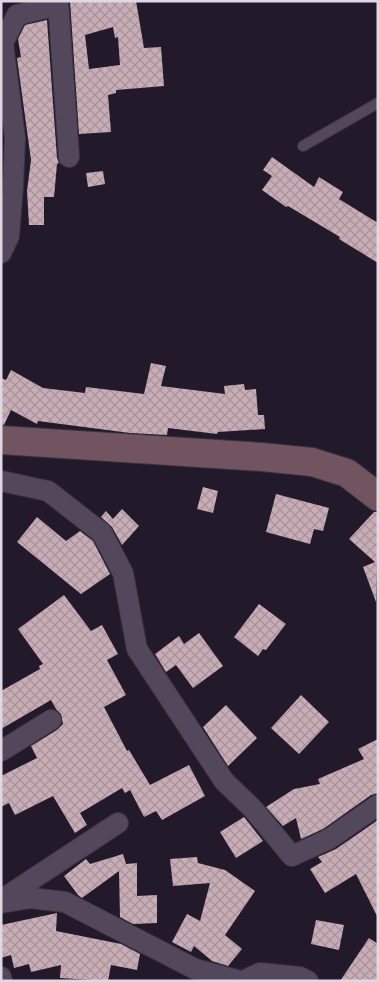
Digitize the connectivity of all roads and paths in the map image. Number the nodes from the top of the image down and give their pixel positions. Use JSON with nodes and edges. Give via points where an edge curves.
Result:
{"nodes":[{"id":1,"x":58,"y":3,"type":"edge"},
{"id":2,"x":378,"y":103,"type":"edge"},
{"id":3,"x":303,"y":146,"type":"dead end"},
{"id":4,"x":69,"y":157,"type":"dead end"},
{"id":5,"x":1,"y":253,"type":"edge"},
{"id":6,"x":1,"y":440,"type":"edge"},
{"id":7,"x":1,"y":481,"type":"edge"},
{"id":8,"x":378,"y":497,"type":"edge"},
{"id":9,"x":51,"y":720,"type":"dead end"},
{"id":10,"x":1,"y":751,"type":"edge"},
{"id":11,"x":378,"y":805,"type":"edge"},
{"id":12,"x":118,"y":822,"type":"dead end"},
{"id":13,"x":1,"y":901,"type":"edge"},
{"id":14,"x":1,"y":977,"type":"edge"},
{"id":15,"x":2,"y":981,"type":"edge"},
{"id":16,"x":242,"y":981,"type":"edge"},
{"id":17,"x":308,"y":981,"type":"edge"}],
"edges":[{"from":1,"to":4,"type":"street"},
{"from":1,"to":5,"type":"street","via":[[17,15],[3,43],[15,138],[9,236]]},
{"from":2,"to":3,"type":"lane"},
{"from":6,"to":8,"type":"main road","via":[[312,462],[347,473]]},
{"from":7,"to":11,"type":"street","via":[[48,490],[102,533],[123,573],[137,649],[224,781],[253,809],[292,856],[329,839]]},
{"from":9,"to":10,"type":"street"},
{"from":12,"to":13,"type":"street"},
{"from":13,"to":16,"type":"street","via":[[30,898],[65,902],[195,969]]},
{"from":14,"to":15,"type":"street"},
{"from":16,"to":17,"type":"street","via":[[260,973],[300,977]]}]}
